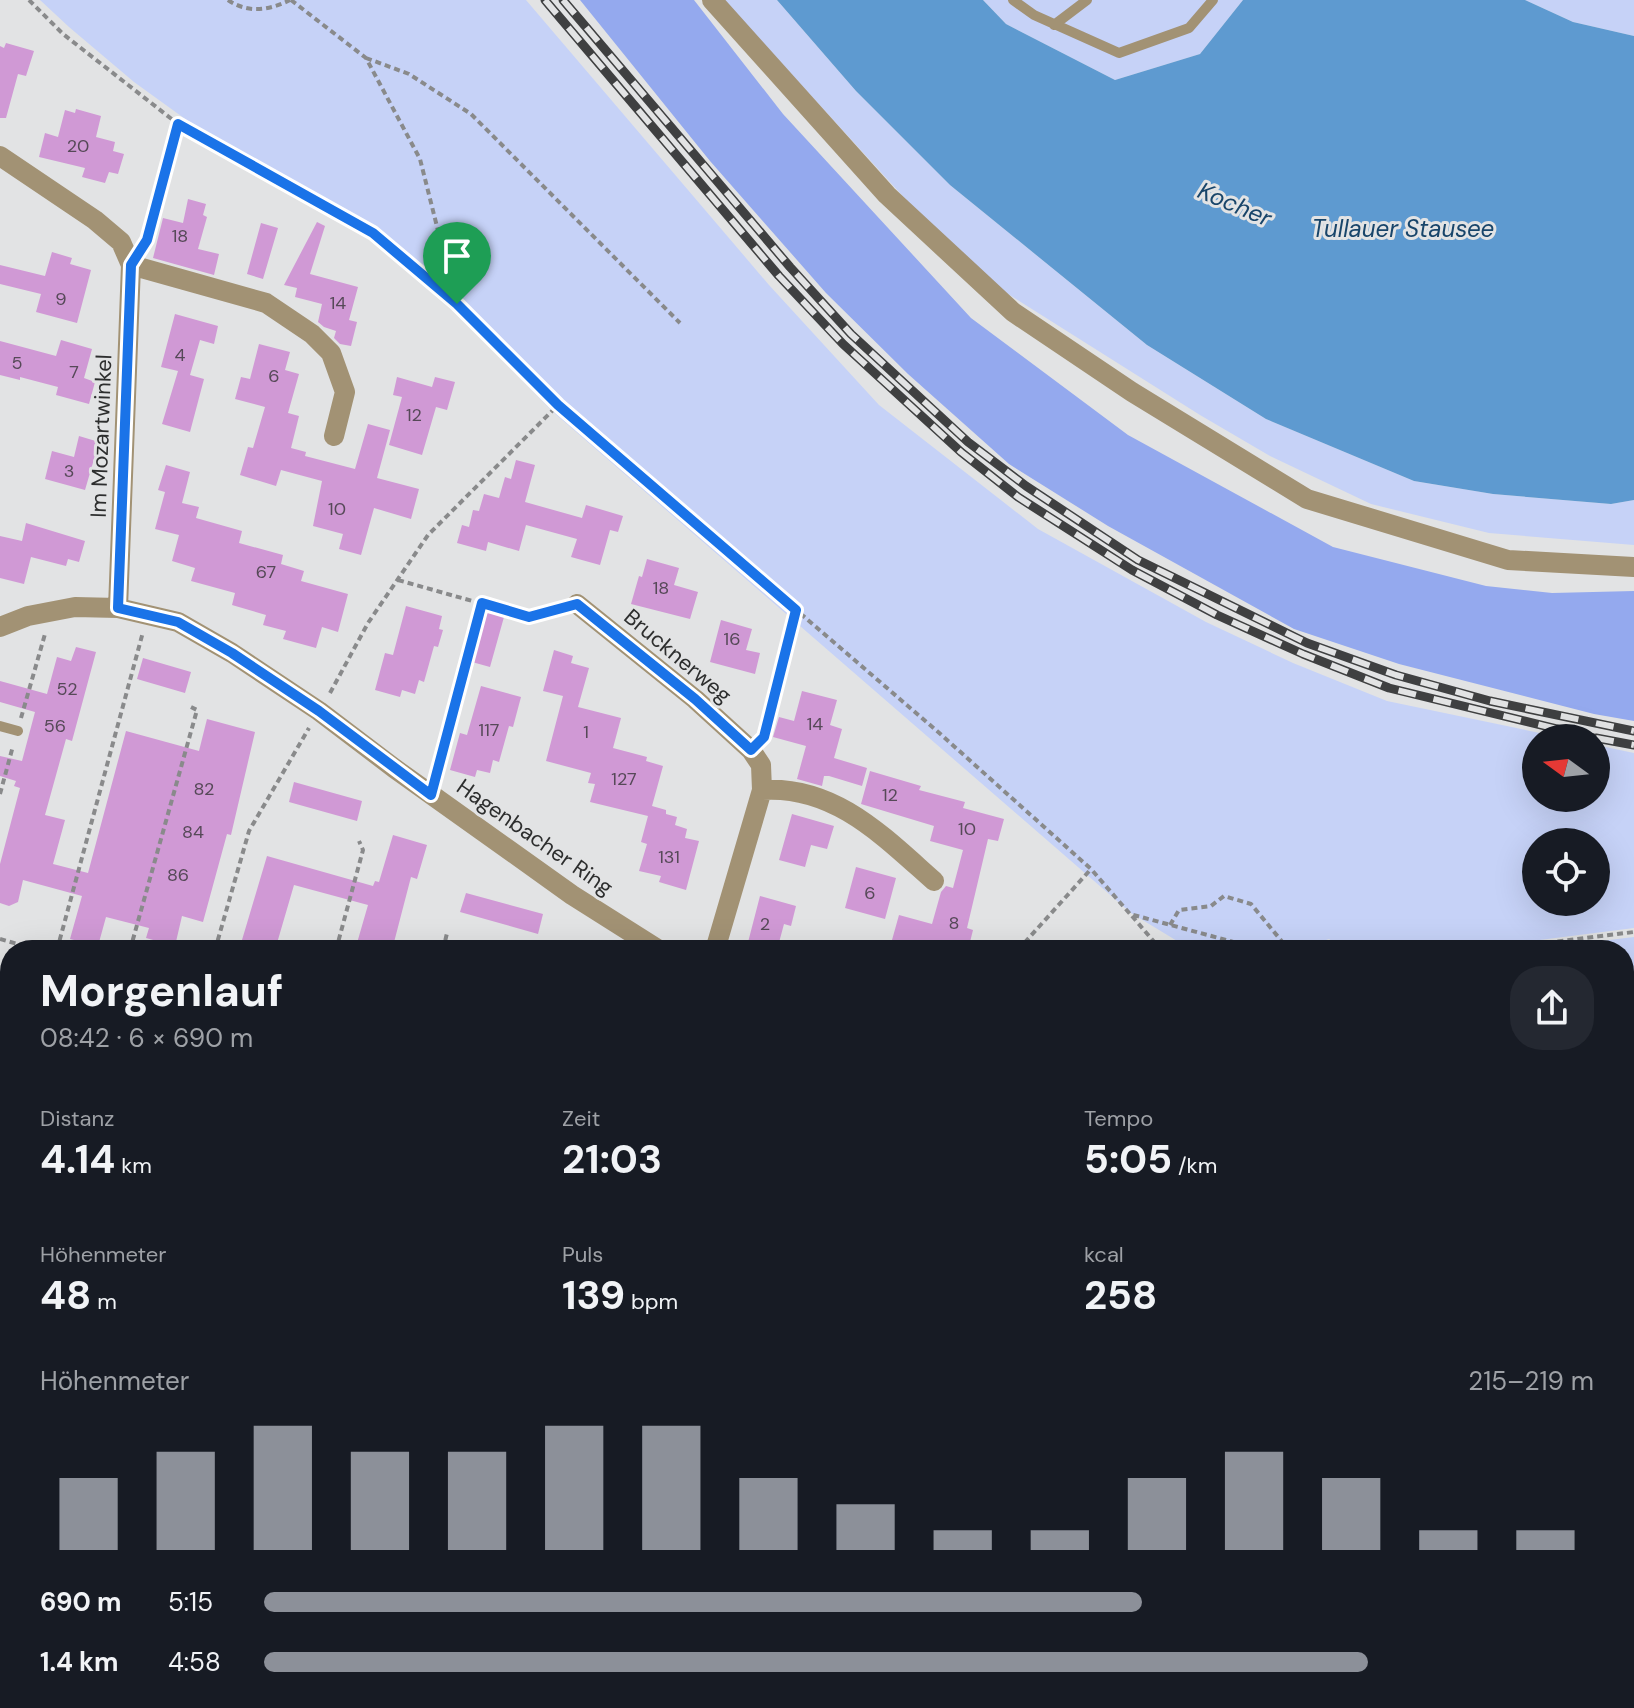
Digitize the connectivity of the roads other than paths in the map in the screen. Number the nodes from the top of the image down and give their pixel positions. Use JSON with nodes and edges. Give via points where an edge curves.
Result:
{"nodes":[{"id":1,"x":712,"y":0,"type":"edge"},
{"id":2,"x":1013,"y":0,"type":"edge"},
{"id":3,"x":1087,"y":0,"type":"edge"},
{"id":4,"x":1213,"y":0,"type":"edge"},
{"id":5,"x":1054,"y":25,"type":"junction"},
{"id":6,"x":0,"y":156,"type":"edge"},
{"id":7,"x":131,"y":265,"type":"junction"},
{"id":8,"x":334,"y":436,"type":"dead end"},
{"id":9,"x":1634,"y":567,"type":"edge"},
{"id":10,"x":577,"y":604,"type":"road end"},
{"id":11,"x":118,"y":608,"type":"junction"},
{"id":12,"x":0,"y":627,"type":"edge"},
{"id":13,"x":0,"y":726,"type":"edge"},
{"id":14,"x":18,"y":731,"type":"road end"},
{"id":15,"x":762,"y":790,"type":"junction"},
{"id":16,"x":934,"y":881,"type":"dead end"},
{"id":17,"x":643,"y":940,"type":"edge"},
{"id":18,"x":718,"y":940,"type":"edge"}],
"edges":[{"from":1,"to":9,"type":"street","via":[[887,195],[1013,312],[1132,392],[1307,499],[1508,560]]},
{"from":2,"to":5,"type":"lane"},
{"from":3,"to":5,"type":"lane"},
{"from":4,"to":5,"type":"lane","via":[[1189,28],[1119,53]]},
{"from":6,"to":7,"type":"street","via":[[95,220],[121,242]]},
{"from":7,"to":8,"type":"street","via":[[266,303],[312,334],[331,353],[345,392]]},
{"from":7,"to":11,"type":"street","name":"Im Mozartwinkel"},
{"from":10,"to":15,"type":"street","name":"Brucknerweg","via":[[751,750],[761,765]]},
{"from":11,"to":12,"type":"street","name":"Hagenbacher Ring","via":[[75,607]]},
{"from":11,"to":17,"type":"street","name":"Hagenbacher Ring","via":[[178,622],[232,653]]},
{"from":13,"to":14,"type":"lane"},
{"from":15,"to":16,"type":"street","via":[[782,789],[836,803],[874,828]]},
{"from":15,"to":18,"type":"street"}]}
